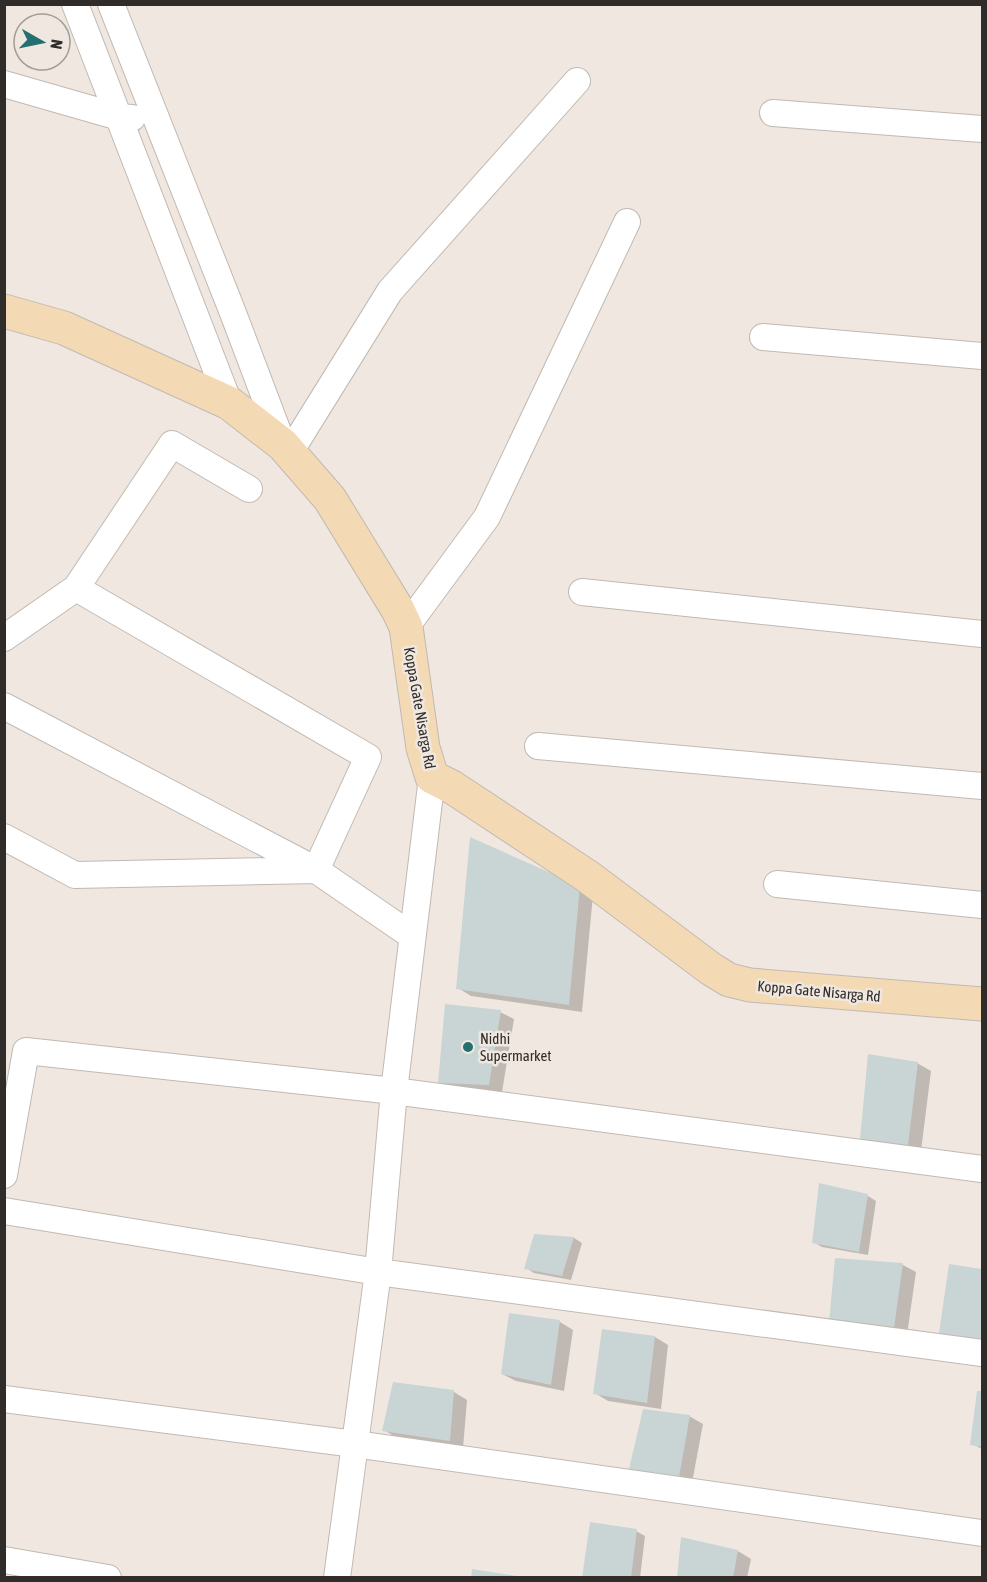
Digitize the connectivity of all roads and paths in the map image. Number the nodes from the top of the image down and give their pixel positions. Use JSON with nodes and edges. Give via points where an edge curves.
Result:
{"nodes":[{"id":1,"x":75,"y":4,"type":"edge"},
{"id":2,"x":111,"y":4,"type":"edge"},
{"id":3,"x":577,"y":81,"type":"dead end"},
{"id":4,"x":4,"y":84,"type":"edge"},
{"id":5,"x":773,"y":113,"type":"dead end"},
{"id":6,"x":119,"y":117,"type":"junction"},
{"id":7,"x":156,"y":119,"type":"junction"},
{"id":8,"x":982,"y":129,"type":"edge"},
{"id":9,"x":627,"y":222,"type":"dead end"},
{"id":10,"x":4,"y":311,"type":"edge"},
{"id":11,"x":763,"y":337,"type":"dead end"},
{"id":12,"x":982,"y":356,"type":"edge"},
{"id":13,"x":229,"y":403,"type":"junction"},
{"id":14,"x":287,"y":449,"type":"junction"},
{"id":15,"x":249,"y":489,"type":"dead end"},
{"id":16,"x":75,"y":588,"type":"junction"},
{"id":17,"x":582,"y":592,"type":"dead end"},
{"id":18,"x":406,"y":627,"type":"junction"},
{"id":19,"x":982,"y":634,"type":"edge"},
{"id":20,"x":4,"y":638,"type":"edge"},
{"id":21,"x":4,"y":706,"type":"edge"},
{"id":22,"x":538,"y":746,"type":"dead end"},
{"id":23,"x":432,"y":777,"type":"junction"},
{"id":24,"x":982,"y":786,"type":"edge"},
{"id":25,"x":4,"y":837,"type":"edge"},
{"id":26,"x":316,"y":870,"type":"junction"},
{"id":27,"x":777,"y":884,"type":"dead end"},
{"id":28,"x":982,"y":905,"type":"edge"},
{"id":29,"x":412,"y":936,"type":"junction"},
{"id":30,"x":982,"y":1004,"type":"edge"},
{"id":31,"x":394,"y":1090,"type":"junction"},
{"id":32,"x":982,"y":1169,"type":"edge"},
{"id":33,"x":4,"y":1175,"type":"edge"},
{"id":34,"x":4,"y":1211,"type":"edge"},
{"id":35,"x":378,"y":1272,"type":"junction"},
{"id":36,"x":982,"y":1353,"type":"edge"},
{"id":37,"x":4,"y":1399,"type":"edge"},
{"id":38,"x":355,"y":1444,"type":"junction"},
{"id":39,"x":982,"y":1533,"type":"edge"},
{"id":40,"x":4,"y":1560,"type":"edge"},
{"id":41,"x":108,"y":1578,"type":"edge"},
{"id":42,"x":337,"y":1578,"type":"edge"}],
"edges":[{"from":1,"to":6,"type":"street"},
{"from":2,"to":7,"type":"street"},
{"from":3,"to":14,"type":"street","via":[[390,291]]},
{"from":4,"to":6,"type":"street"},
{"from":5,"to":8,"type":"street"},
{"from":6,"to":7,"type":"street"},
{"from":6,"to":13,"type":"street"},
{"from":7,"to":14,"type":"street"},
{"from":9,"to":18,"type":"street","via":[[487,517]]},
{"from":10,"to":13,"type":"street","name":"Koppa Gate Nisarga Rd","via":[[64,328]]},
{"from":11,"to":12,"type":"street"},
{"from":13,"to":14,"type":"street","name":"Koppa Gate Nisarga Rd"},
{"from":14,"to":18,"type":"street","name":"Koppa Gate Nisarga Rd","via":[[330,500]]},
{"from":15,"to":16,"type":"street","via":[[172,444]]},
{"from":16,"to":20,"type":"street"},
{"from":16,"to":26,"type":"street","via":[[368,757]]},
{"from":17,"to":19,"type":"street"},
{"from":18,"to":23,"type":"street","name":"Koppa Gate Nisarga Rd","via":[[423,748]]},
{"from":21,"to":26,"type":"street"},
{"from":22,"to":24,"type":"street"},
{"from":23,"to":29,"type":"street"},
{"from":23,"to":30,"type":"street","name":"Koppa Gate Nisarga Rd","via":[[587,876],[729,980]]},
{"from":25,"to":26,"type":"street","via":[[75,875]]},
{"from":26,"to":29,"type":"street"},
{"from":27,"to":28,"type":"street"},
{"from":29,"to":31,"type":"street"},
{"from":31,"to":32,"type":"street"},
{"from":31,"to":33,"type":"street","via":[[26,1051]]},
{"from":31,"to":35,"type":"street"},
{"from":34,"to":35,"type":"street"},
{"from":35,"to":36,"type":"street"},
{"from":35,"to":38,"type":"street"},
{"from":37,"to":38,"type":"street"},
{"from":38,"to":39,"type":"street"},
{"from":38,"to":42,"type":"street"},
{"from":40,"to":41,"type":"street"}]}
